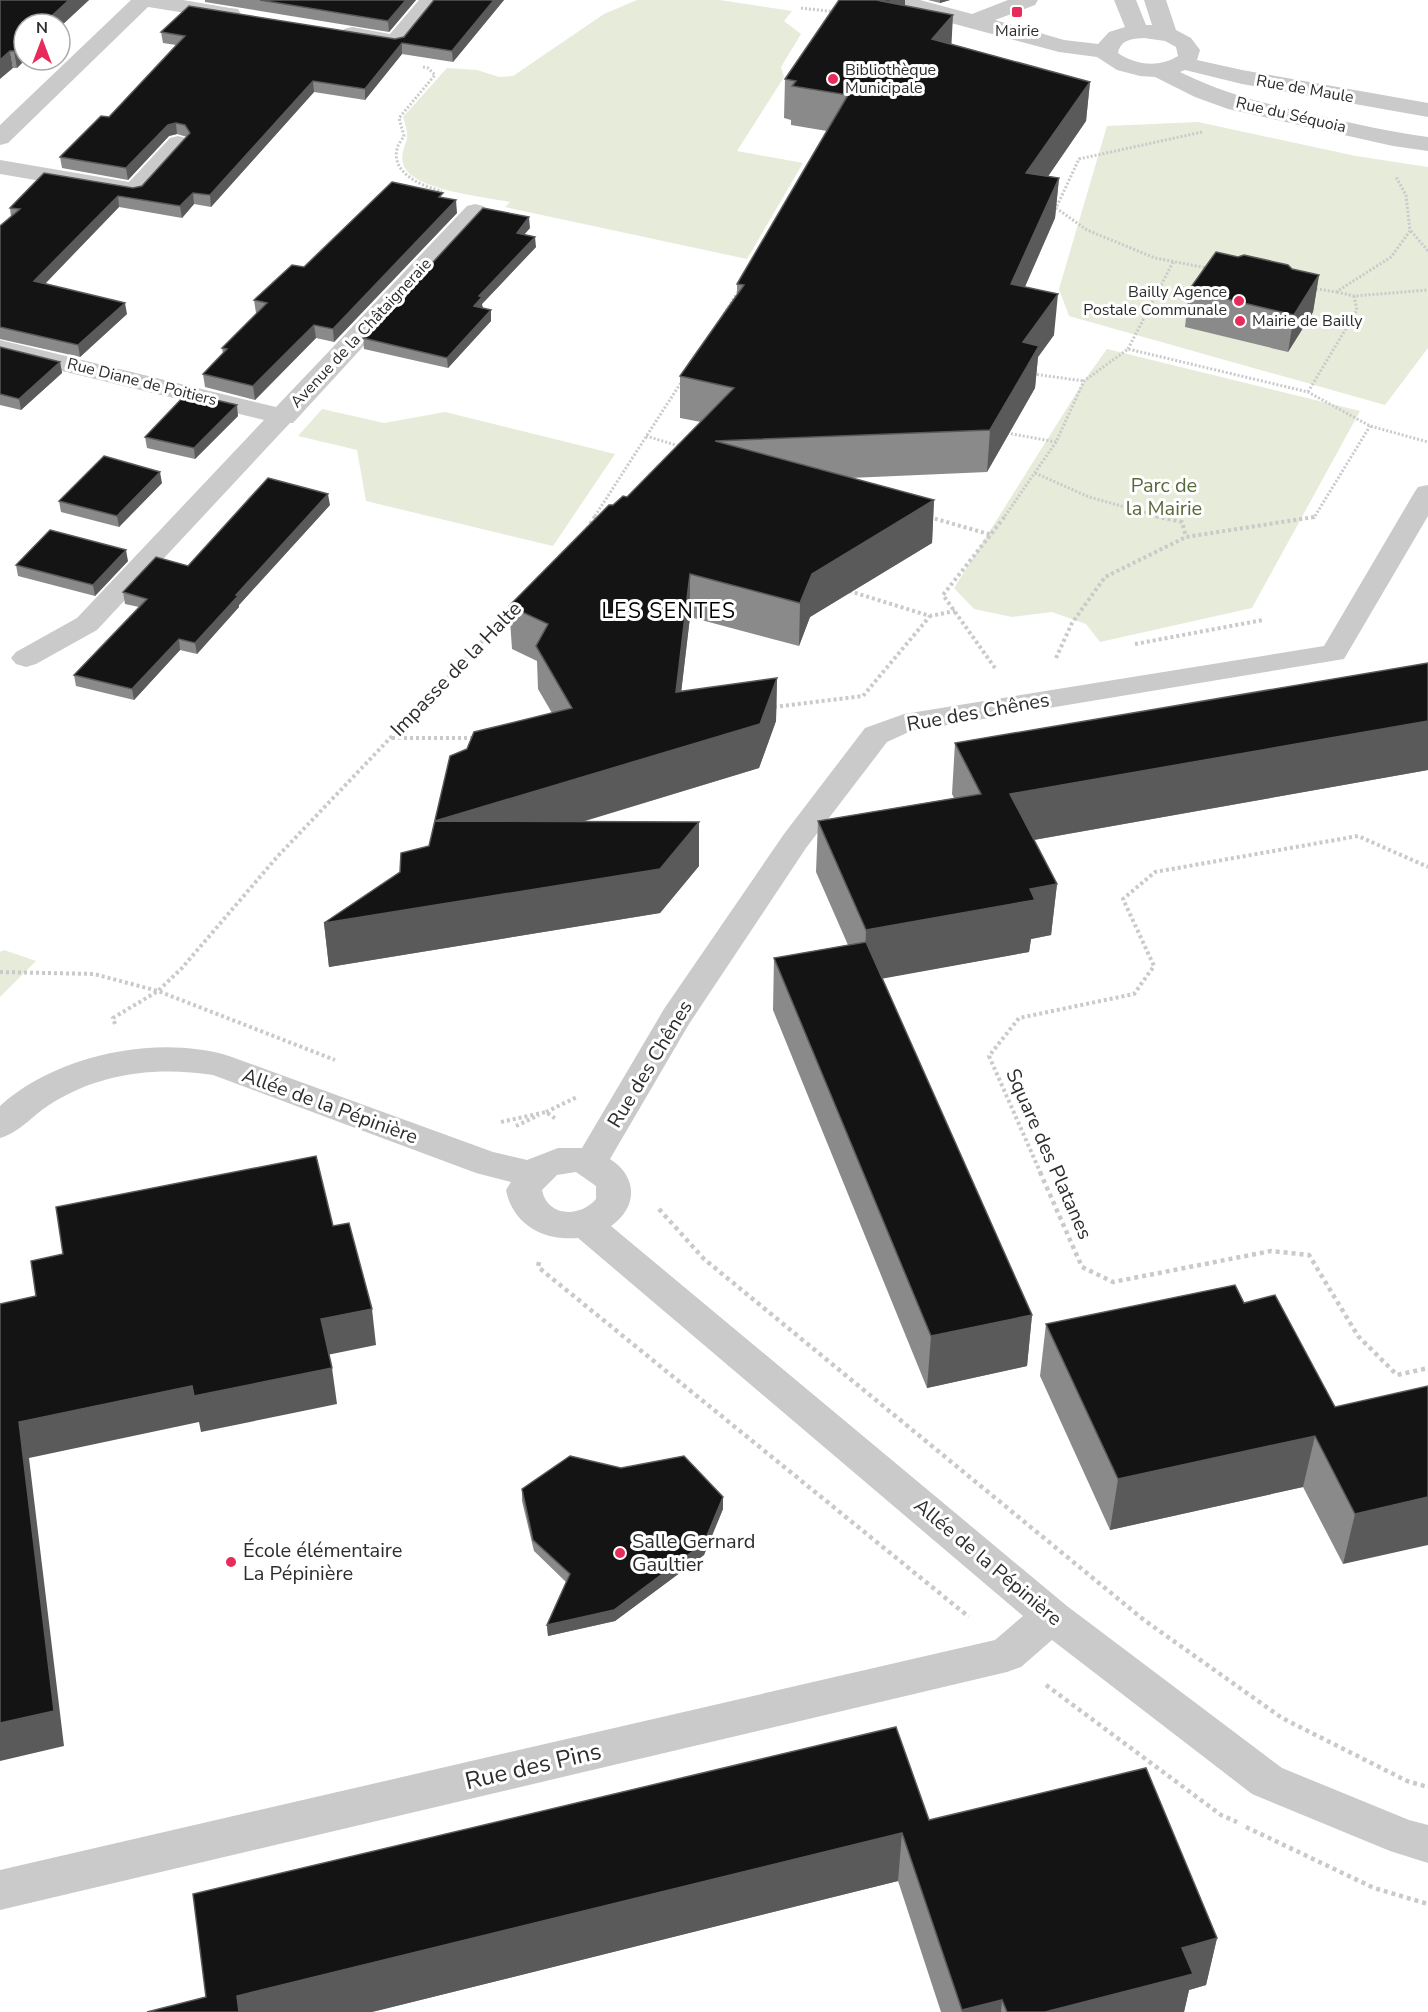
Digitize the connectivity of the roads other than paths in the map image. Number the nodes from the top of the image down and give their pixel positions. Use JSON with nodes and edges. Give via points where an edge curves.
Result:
{"nodes":[{"id":1,"x":142,"y":0,"type":"edge"},
{"id":2,"x":430,"y":0,"type":"edge"},
{"id":3,"x":892,"y":0,"type":"edge"},
{"id":4,"x":1026,"y":0,"type":"edge"},
{"id":5,"x":1125,"y":0,"type":"edge"},
{"id":6,"x":1155,"y":0,"type":"edge"},
{"id":7,"x":245,"y":16,"type":"edge"},
{"id":8,"x":975,"y":20,"type":"junction"},
{"id":9,"x":336,"y":31,"type":"edge"},
{"id":10,"x":1138,"y":31,"type":"junction"},
{"id":11,"x":1166,"y":34,"type":"junction"},
{"id":12,"x":1107,"y":53,"type":"junction"},
{"id":13,"x":1182,"y":63,"type":"junction"},
{"id":14,"x":1159,"y":70,"type":"junction"},
{"id":15,"x":1428,"y":110,"type":"edge"},
{"id":16,"x":0,"y":138,"type":"edge"},
{"id":17,"x":178,"y":143,"type":"edge"},
{"id":18,"x":1428,"y":144,"type":"edge"},
{"id":19,"x":0,"y":167,"type":"edge"},
{"id":20,"x":476,"y":211,"type":"road end"},
{"id":21,"x":0,"y":348,"type":"edge"},
{"id":22,"x":284,"y":417,"type":"junction"},
{"id":23,"x":1428,"y":493,"type":"edge"},
{"id":24,"x":26,"y":658,"type":"dead end"},
{"id":25,"x":0,"y":1126,"type":"edge"},
{"id":26,"x":591,"y":1162,"type":"junction"},
{"id":27,"x":533,"y":1174,"type":"junction"},
{"id":28,"x":585,"y":1224,"type":"junction"},
{"id":29,"x":1053,"y":1617,"type":"junction"},
{"id":30,"x":1428,"y":1844,"type":"edge"},
{"id":31,"x":0,"y":1890,"type":"edge"}],
"edges":[{"from":1,"to":7,"type":"street"},
{"from":1,"to":16,"type":"street"},
{"from":2,"to":9,"type":"street","via":[[395,41]]},
{"from":3,"to":8,"type":"street","name":"Rue de Maule"},
{"from":4,"to":8,"type":"street"},
{"from":5,"to":10,"type":"street"},
{"from":6,"to":11,"type":"street"},
{"from":8,"to":12,"type":"street","name":"Rue de Maule","via":[[1059,45]]},
{"from":10,"to":11,"type":"street"},
{"from":10,"to":12,"type":"street","via":[[1109,41]]},
{"from":11,"to":13,"type":"street","via":[[1185,44],[1189,51]]},
{"from":12,"to":14,"type":"street","name":"Rue de Maule","via":[[1120,64]]},
{"from":13,"to":14,"type":"street","name":"Rue de Maule"},
{"from":13,"to":15,"type":"street","name":"Rue de Maule"},
{"from":14,"to":18,"type":"street","name":"Rue du Séquoia","via":[[1236,104]]},
{"from":17,"to":19,"type":"street","via":[[135,190]]},
{"from":20,"to":22,"type":"street","name":"Avenue de la Châtaigneraie"},
{"from":21,"to":22,"type":"street","name":"Rue Diane de Poitiers"},
{"from":22,"to":24,"type":"street","name":"Avenue de la Châtaigneraie","via":[[87,624]]},
{"from":23,"to":26,"type":"street","name":"Rue des Chênes","via":[[1334,653],[904,723],[876,735],[795,841],[677,1015]]},
{"from":25,"to":27,"type":"street","name":"Allée de la Pépinière","via":[[39,1094],[71,1078],[124,1064],[177,1059],[217,1064],[488,1164]]},
{"from":26,"to":27,"type":"street","via":[[560,1160]]},
{"from":26,"to":28,"type":"street","via":[[606,1172],[614,1185],[613,1200],[604,1213]]},
{"from":27,"to":28,"type":"street","via":[[524,1190],[528,1206],[541,1219],[562,1226]]},
{"from":28,"to":29,"type":"street","name":"Allée de la Pépinière"},
{"from":29,"to":30,"type":"street","name":"Allée de la Pépinière","via":[[1267,1781]]},
{"from":29,"to":31,"type":"street","name":"Rue des Pins","via":[[1007,1655]]}]}
